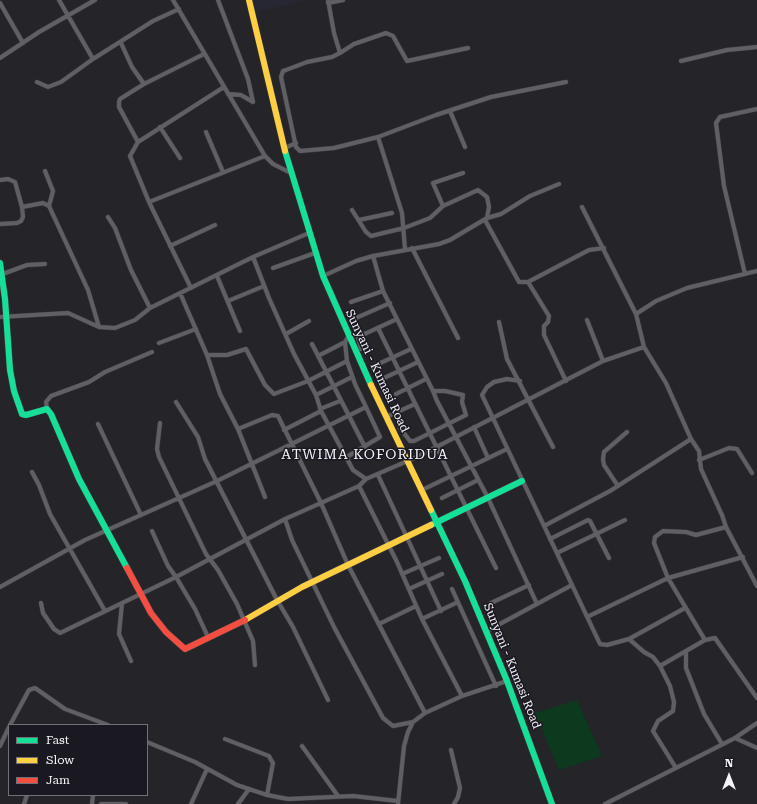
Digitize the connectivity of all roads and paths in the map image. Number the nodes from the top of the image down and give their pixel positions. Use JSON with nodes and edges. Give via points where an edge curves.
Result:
{"nodes":[{"id":1,"x":59,"y":0,"type":"edge"},
{"id":2,"x":94,"y":0,"type":"edge"},
{"id":3,"x":174,"y":0,"type":"edge"},
{"id":4,"x":218,"y":0,"type":"edge"},
{"id":5,"x":249,"y":0,"type":"edge"},
{"id":6,"x":343,"y":0,"type":"edge"},
{"id":7,"x":328,"y":2,"type":"edge"},
{"id":8,"x":0,"y":3,"type":"edge"},
{"id":9,"x":179,"y":9,"type":"junction"},
{"id":10,"x":69,"y":16,"type":"junction"},
{"id":11,"x":23,"y":43,"type":"junction"},
{"id":12,"x":121,"y":43,"type":"junction"},
{"id":13,"x":757,"y":47,"type":"edge"},
{"id":14,"x":468,"y":48,"type":"dead end"},
{"id":15,"x":340,"y":53,"type":"junction"},
{"id":16,"x":204,"y":54,"type":"junction"},
{"id":17,"x":0,"y":58,"type":"edge"},
{"id":18,"x":93,"y":59,"type":"junction"},
{"id":19,"x":681,"y":61,"type":"dead end"},
{"id":20,"x":37,"y":82,"type":"dead end"},
{"id":21,"x":566,"y":82,"type":"dead end"},
{"id":22,"x":144,"y":84,"type":"junction"},
{"id":23,"x":224,"y":87,"type":"junction"},
{"id":24,"x":228,"y":94,"type":"junction"},
{"id":25,"x":757,"y":109,"type":"edge"},
{"id":26,"x":450,"y":111,"type":"junction"},
{"id":27,"x":160,"y":127,"type":"junction"},
{"id":28,"x":206,"y":132,"type":"dead end"},
{"id":29,"x":378,"y":137,"type":"junction"},
{"id":30,"x":138,"y":142,"type":"junction"},
{"id":31,"x":296,"y":143,"type":"junction"},
{"id":32,"x":465,"y":147,"type":"dead end"},
{"id":33,"x":285,"y":148,"type":"junction"},
{"id":34,"x":265,"y":156,"type":"junction"},
{"id":35,"x":180,"y":158,"type":"dead end"},
{"id":36,"x":45,"y":170,"type":"dead end"},
{"id":37,"x":223,"y":172,"type":"junction"},
{"id":38,"x":463,"y":173,"type":"dead end"},
{"id":39,"x":291,"y":174,"type":"junction"},
{"id":40,"x":0,"y":180,"type":"edge"},
{"id":41,"x":559,"y":184,"type":"dead end"},
{"id":42,"x":149,"y":202,"type":"junction"},
{"id":43,"x":49,"y":206,"type":"junction"},
{"id":44,"x":443,"y":206,"type":"junction"},
{"id":45,"x":22,"y":207,"type":"junction"},
{"id":46,"x":582,"y":207,"type":"dead end"},
{"id":47,"x":352,"y":210,"type":"dead end"},
{"id":48,"x":392,"y":213,"type":"dead end"},
{"id":49,"x":108,"y":217,"type":"dead end"},
{"id":50,"x":486,"y":219,"type":"junction"},
{"id":51,"x":358,"y":220,"type":"junction"},
{"id":52,"x":0,"y":224,"type":"edge"},
{"id":53,"x":215,"y":225,"type":"dead end"},
{"id":54,"x":404,"y":228,"type":"junction"},
{"id":55,"x":309,"y":233,"type":"junction"},
{"id":56,"x":170,"y":246,"type":"junction"},
{"id":57,"x":412,"y":248,"type":"junction"},
{"id":58,"x":604,"y":248,"type":"junction"},
{"id":59,"x":405,"y":249,"type":"junction"},
{"id":60,"x":315,"y":253,"type":"junction"},
{"id":61,"x":373,"y":256,"type":"junction"},
{"id":62,"x":253,"y":257,"type":"junction"},
{"id":63,"x":0,"y":263,"type":"edge"},
{"id":64,"x":45,"y":264,"type":"dead end"},
{"id":65,"x":273,"y":268,"type":"dead end"},
{"id":66,"x":757,"y":271,"type":"edge"},
{"id":67,"x":745,"y":274,"type":"junction"},
{"id":68,"x":1,"y":275,"type":"edge"},
{"id":69,"x":217,"y":276,"type":"junction"},
{"id":70,"x":323,"y":276,"type":"junction"},
{"id":71,"x":528,"y":282,"type":"junction"},
{"id":72,"x":264,"y":286,"type":"junction"},
{"id":73,"x":191,"y":288,"type":"junction"},
{"id":74,"x":383,"y":291,"type":"junction"},
{"id":75,"x":180,"y":293,"type":"junction"},
{"id":76,"x":228,"y":301,"type":"junction"},
{"id":77,"x":351,"y":302,"type":"dead end"},
{"id":78,"x":390,"y":304,"type":"junction"},
{"id":79,"x":150,"y":308,"type":"junction"},
{"id":80,"x":636,"y":314,"type":"junction"},
{"id":81,"x":0,"y":317,"type":"edge"},
{"id":82,"x":7,"y":317,"type":"junction"},
{"id":83,"x":356,"y":318,"type":"dead end"},
{"id":84,"x":397,"y":319,"type":"junction"},
{"id":85,"x":587,"y":320,"type":"dead end"},
{"id":86,"x":309,"y":321,"type":"dead end"},
{"id":87,"x":498,"y":322,"type":"dead end"},
{"id":88,"x":99,"y":327,"type":"junction"},
{"id":89,"x":378,"y":328,"type":"junction"},
{"id":90,"x":196,"y":329,"type":"junction"},
{"id":91,"x":240,"y":331,"type":"dead end"},
{"id":92,"x":286,"y":334,"type":"junction"},
{"id":93,"x":458,"y":338,"type":"dead end"},
{"id":94,"x":346,"y":339,"type":"junction"},
{"id":95,"x":159,"y":343,"type":"dead end"},
{"id":96,"x":312,"y":344,"type":"dead end"},
{"id":97,"x":644,"y":347,"type":"junction"},
{"id":98,"x":411,"y":349,"type":"junction"},
{"id":99,"x":361,"y":350,"type":"dead end"},
{"id":100,"x":152,"y":352,"type":"dead end"},
{"id":101,"x":207,"y":355,"type":"junction"},
{"id":102,"x":318,"y":356,"type":"junction"},
{"id":103,"x":392,"y":357,"type":"junction"},
{"id":104,"x":347,"y":361,"type":"junction"},
{"id":105,"x":418,"y":362,"type":"junction"},
{"id":106,"x":603,"y":362,"type":"junction"},
{"id":107,"x":376,"y":365,"type":"dead end"},
{"id":108,"x":326,"y":371,"type":"junction"},
{"id":109,"x":399,"y":372,"type":"junction"},
{"id":110,"x":352,"y":377,"type":"junction"},
{"id":111,"x":426,"y":378,"type":"junction"},
{"id":112,"x":308,"y":380,"type":"junction"},
{"id":113,"x":382,"y":380,"type":"dead end"},
{"id":114,"x":520,"y":381,"type":"junction"},
{"id":115,"x":566,"y":381,"type":"junction"},
{"id":116,"x":333,"y":386,"type":"junction"},
{"id":117,"x":407,"y":388,"type":"junction"},
{"id":118,"x":433,"y":391,"type":"junction"},
{"id":119,"x":396,"y":394,"type":"dead end"},
{"id":120,"x":316,"y":395,"type":"junction"},
{"id":121,"x":340,"y":400,"type":"junction"},
{"id":122,"x":530,"y":400,"type":"junction"},
{"id":123,"x":176,"y":402,"type":"dead end"},
{"id":124,"x":415,"y":404,"type":"junction"},
{"id":125,"x":366,"y":407,"type":"junction"},
{"id":126,"x":47,"y":409,"type":"junction"},
{"id":127,"x":321,"y":410,"type":"junction"},
{"id":128,"x":347,"y":415,"type":"junction"},
{"id":129,"x":386,"y":417,"type":"junction"},
{"id":130,"x":493,"y":418,"type":"junction"},
{"id":131,"x":160,"y":423,"type":"dead end"},
{"id":132,"x":98,"y":424,"type":"dead end"},
{"id":133,"x":329,"y":424,"type":"junction"},
{"id":134,"x":448,"y":424,"type":"junction"},
{"id":135,"x":474,"y":427,"type":"junction"},
{"id":136,"x":400,"y":428,"type":"dead end"},
{"id":137,"x":238,"y":429,"type":"junction"},
{"id":138,"x":284,"y":430,"type":"junction"},
{"id":139,"x":627,"y":432,"type":"dead end"},
{"id":140,"x":429,"y":433,"type":"junction"},
{"id":141,"x":455,"y":437,"type":"junction"},
{"id":142,"x":691,"y":439,"type":"junction"},
{"id":143,"x":290,"y":443,"type":"junction"},
{"id":144,"x":553,"y":446,"type":"dead end"},
{"id":145,"x":365,"y":447,"type":"junction"},
{"id":146,"x":435,"y":447,"type":"junction"},
{"id":147,"x":507,"y":449,"type":"junction"},
{"id":148,"x":345,"y":458,"type":"junction"},
{"id":149,"x":488,"y":458,"type":"junction"},
{"id":150,"x":699,"y":460,"type":"junction"},
{"id":151,"x":408,"y":461,"type":"junction"},
{"id":152,"x":252,"y":463,"type":"junction"},
{"id":153,"x":471,"y":466,"type":"junction"},
{"id":154,"x":32,"y":472,"type":"dead end"},
{"id":155,"x":752,"y":473,"type":"dead end"},
{"id":156,"x":378,"y":475,"type":"junction"},
{"id":157,"x":451,"y":476,"type":"junction"},
{"id":158,"x":366,"y":479,"type":"junction"},
{"id":159,"x":478,"y":480,"type":"junction"},
{"id":160,"x":217,"y":481,"type":"junction"},
{"id":161,"x":522,"y":481,"type":"junction"},
{"id":162,"x":358,"y":486,"type":"junction"},
{"id":163,"x":618,"y":486,"type":"junction"},
{"id":164,"x":422,"y":490,"type":"junction"},
{"id":165,"x":457,"y":490,"type":"junction"},
{"id":166,"x":180,"y":497,"type":"junction"},
{"id":167,"x":264,"y":497,"type":"dead end"},
{"id":168,"x":442,"y":498,"type":"dead end"},
{"id":169,"x":488,"y":498,"type":"junction"},
{"id":170,"x":321,"y":503,"type":"junction"},
{"id":171,"x":466,"y":508,"type":"junction"},
{"id":172,"x":140,"y":516,"type":"junction"},
{"id":173,"x":285,"y":519,"type":"junction"},
{"id":174,"x":625,"y":520,"type":"dead end"},
{"id":175,"x":437,"y":522,"type":"junction"},
{"id":176,"x":544,"y":526,"type":"junction"},
{"id":177,"x":726,"y":527,"type":"junction"},
{"id":178,"x":107,"y":529,"type":"junction"},
{"id":179,"x":152,"y":531,"type":"dead end"},
{"id":180,"x":596,"y":534,"type":"junction"},
{"id":181,"x":408,"y":536,"type":"junction"},
{"id":182,"x":550,"y":539,"type":"junction"},
{"id":183,"x":245,"y":540,"type":"junction"},
{"id":184,"x":388,"y":546,"type":"junction"},
{"id":185,"x":71,"y":548,"type":"junction"},
{"id":186,"x":557,"y":553,"type":"junction"},
{"id":187,"x":743,"y":557,"type":"junction"},
{"id":188,"x":438,"y":558,"type":"dead end"},
{"id":189,"x":609,"y":558,"type":"dead end"},
{"id":190,"x":209,"y":559,"type":"junction"},
{"id":191,"x":348,"y":565,"type":"junction"},
{"id":192,"x":421,"y":566,"type":"junction"},
{"id":193,"x":496,"y":568,"type":"dead end"},
{"id":194,"x":402,"y":574,"type":"junction"},
{"id":195,"x":442,"y":574,"type":"dead end"},
{"id":196,"x":176,"y":577,"type":"junction"},
{"id":197,"x":668,"y":578,"type":"junction"},
{"id":198,"x":427,"y":580,"type":"junction"},
{"id":199,"x":314,"y":582,"type":"junction"},
{"id":200,"x":528,"y":585,"type":"junction"},
{"id":201,"x":572,"y":585,"type":"junction"},
{"id":202,"x":757,"y":586,"type":"edge"},
{"id":203,"x":0,"y":587,"type":"edge"},
{"id":204,"x":409,"y":589,"type":"junction"},
{"id":205,"x":452,"y":589,"type":"dead end"},
{"id":206,"x":141,"y":593,"type":"junction"},
{"id":207,"x":277,"y":600,"type":"junction"},
{"id":208,"x":458,"y":602,"type":"junction"},
{"id":209,"x":41,"y":603,"type":"dead end"},
{"id":210,"x":491,"y":603,"type":"dead end"},
{"id":211,"x":122,"y":604,"type":"junction"},
{"id":212,"x":537,"y":604,"type":"junction"},
{"id":213,"x":416,"y":606,"type":"junction"},
{"id":214,"x":685,"y":608,"type":"junction"},
{"id":215,"x":105,"y":611,"type":"junction"},
{"id":216,"x":441,"y":611,"type":"junction"},
{"id":217,"x":587,"y":617,"type":"junction"},
{"id":218,"x":422,"y":619,"type":"junction"},
{"id":219,"x":244,"y":620,"type":"junction"},
{"id":220,"x":379,"y":624,"type":"junction"},
{"id":221,"x":487,"y":631,"type":"junction"},
{"id":222,"x":208,"y":637,"type":"junction"},
{"id":223,"x":629,"y":639,"type":"junction"},
{"id":224,"x":705,"y":640,"type":"junction"},
{"id":225,"x":686,"y":652,"type":"junction"},
{"id":226,"x":131,"y":661,"type":"dead end"},
{"id":227,"x":255,"y":665,"type":"dead end"},
{"id":228,"x":660,"y":666,"type":"junction"},
{"id":229,"x":507,"y":681,"type":"junction"},
{"id":230,"x":496,"y":686,"type":"junction"},
{"id":231,"x":462,"y":696,"type":"junction"},
{"id":232,"x":757,"y":698,"type":"edge"},
{"id":233,"x":328,"y":700,"type":"dead end"},
{"id":234,"x":426,"y":713,"type":"junction"},
{"id":235,"x":414,"y":722,"type":"junction"},
{"id":236,"x":99,"y":723,"type":"edge"},
{"id":237,"x":757,"y":723,"type":"edge"},
{"id":238,"x":10,"y":724,"type":"edge"},
{"id":239,"x":8,"y":728,"type":"edge"},
{"id":240,"x":735,"y":738,"type":"junction"},
{"id":241,"x":225,"y":740,"type":"dead end"},
{"id":242,"x":148,"y":742,"type":"edge"},
{"id":243,"x":722,"y":744,"type":"junction"},
{"id":244,"x":0,"y":746,"type":"edge"},
{"id":245,"x":302,"y":746,"type":"dead end"},
{"id":246,"x":757,"y":748,"type":"edge"},
{"id":247,"x":451,"y":750,"type":"dead end"},
{"id":248,"x":676,"y":768,"type":"junction"},
{"id":249,"x":207,"y":769,"type":"junction"},
{"id":250,"x":249,"y":789,"type":"junction"},
{"id":251,"x":267,"y":795,"type":"junction"},
{"id":252,"x":338,"y":796,"type":"junction"},
{"id":253,"x":398,"y":803,"type":"edge"},
{"id":254,"x":101,"y":804,"type":"edge"},
{"id":255,"x":126,"y":804,"type":"edge"},
{"id":256,"x":191,"y":804,"type":"edge"},
{"id":257,"x":238,"y":804,"type":"edge"},
{"id":258,"x":454,"y":804,"type":"edge"},
{"id":259,"x":552,"y":804,"type":"edge"},
{"id":260,"x":605,"y":804,"type":"edge"}],
"edges":[{"from":1,"to":10,"type":"street"},
{"from":2,"to":10,"type":"street"},
{"from":3,"to":9,"type":"street"},
{"from":4,"to":24,"type":"street","via":[[254,102]]},
{"from":5,"to":33,"type":"main road","name":"Sunyani - Kumasi Road"},
{"from":6,"to":7,"type":"street"},
{"from":7,"to":15,"type":"street"},
{"from":8,"to":11,"type":"street"},
{"from":9,"to":12,"type":"street","via":[[154,21]]},
{"from":9,"to":16,"type":"street"},
{"from":10,"to":11,"type":"street"},
{"from":10,"to":18,"type":"street"},
{"from":11,"to":17,"type":"street"},
{"from":12,"to":18,"type":"street"},
{"from":12,"to":22,"type":"street","via":[[132,67]]},
{"from":13,"to":19,"type":"street","via":[[727,50]]},
{"from":14,"to":15,"type":"street","via":[[407,61],[393,36],[386,33],[354,44]]},
{"from":15,"to":31,"type":"street","via":[[283,71],[281,82]]},
{"from":16,"to":22,"type":"street"},
{"from":16,"to":23,"type":"street"},
{"from":18,"to":20,"type":"street","via":[[55,85],[48,87]]},
{"from":21,"to":26,"type":"street","via":[[518,90]]},
{"from":22,"to":30,"type":"street","via":[[119,102],[119,107]]},
{"from":23,"to":24,"type":"street"},
{"from":23,"to":27,"type":"street"},
{"from":24,"to":34,"type":"street"},
{"from":25,"to":67,"type":"street","via":[[720,117],[716,123],[724,186]]},
{"from":26,"to":29,"type":"street"},
{"from":26,"to":32,"type":"street"},
{"from":27,"to":30,"type":"street"},
{"from":27,"to":35,"type":"street"},
{"from":28,"to":37,"type":"street"},
{"from":29,"to":31,"type":"street","via":[[334,148],[304,152],[298,150]]},
{"from":29,"to":54,"type":"street"},
{"from":30,"to":42,"type":"street","via":[[130,156]]},
{"from":31,"to":33,"type":"street"},
{"from":33,"to":39,"type":"main road","name":"Sunyani - Kumasi Road"},
{"from":34,"to":37,"type":"street"},
{"from":34,"to":39,"type":"street","via":[[273,164]]},
{"from":36,"to":43,"type":"street","via":[[53,191]]},
{"from":37,"to":42,"type":"street"},
{"from":38,"to":44,"type":"street","via":[[433,183]]},
{"from":39,"to":55,"type":"main road","name":"Sunyani - Kumasi Road"},
{"from":40,"to":45,"type":"street","via":[[8,179],[15,182]]},
{"from":41,"to":50,"type":"street"},
{"from":42,"to":56,"type":"street"},
{"from":43,"to":45,"type":"street","via":[[43,203]]},
{"from":43,"to":88,"type":"street","via":[[88,290]]},
{"from":44,"to":50,"type":"street","via":[[478,190],[487,197]]},
{"from":44,"to":54,"type":"street","via":[[430,218]]},
{"from":45,"to":52,"type":"street","via":[[21,221]]},
{"from":46,"to":58,"type":"street"},
{"from":47,"to":51,"type":"street"},
{"from":48,"to":51,"type":"street"},
{"from":49,"to":79,"type":"street","via":[[115,228],[130,270]]},
{"from":50,"to":57,"type":"street","via":[[445,242]]},
{"from":50,"to":71,"type":"street","via":[[517,280]]},
{"from":51,"to":54,"type":"street","via":[[371,236]]},
{"from":53,"to":56,"type":"street"},
{"from":54,"to":59,"type":"street"},
{"from":55,"to":60,"type":"main road","name":"Sunyani - Kumasi Road"},
{"from":55,"to":62,"type":"street"},
{"from":56,"to":73,"type":"street"},
{"from":57,"to":59,"type":"street"},
{"from":57,"to":93,"type":"street"},
{"from":58,"to":71,"type":"street","via":[[589,250]]},
{"from":58,"to":80,"type":"street"},
{"from":59,"to":61,"type":"street"},
{"from":60,"to":65,"type":"street"},
{"from":60,"to":70,"type":"main road","name":"Sunyani - Kumasi Road"},
{"from":61,"to":70,"type":"street"},
{"from":61,"to":74,"type":"street"},
{"from":62,"to":69,"type":"street"},
{"from":62,"to":72,"type":"street"},
{"from":63,"to":68,"type":"main road"},
{"from":64,"to":68,"type":"street","via":[[27,265]]},
{"from":66,"to":67,"type":"street"},
{"from":67,"to":80,"type":"street","via":[[687,288],[660,299]]},
{"from":68,"to":82,"type":"main road"},
{"from":69,"to":73,"type":"street"},
{"from":69,"to":76,"type":"street"},
{"from":70,"to":94,"type":"main road","name":"Sunyani - Kumasi Road"},
{"from":71,"to":115,"type":"street","via":[[549,316],[544,326],[544,335]]},
{"from":72,"to":76,"type":"street"},
{"from":72,"to":92,"type":"street"},
{"from":73,"to":75,"type":"street"},
{"from":74,"to":77,"type":"street"},
{"from":74,"to":78,"type":"street"},
{"from":75,"to":79,"type":"street"},
{"from":75,"to":90,"type":"street"},
{"from":76,"to":91,"type":"street"},
{"from":78,"to":83,"type":"street"},
{"from":78,"to":84,"type":"street"},
{"from":79,"to":88,"type":"street","via":[[135,320],[123,325],[111,329]]},
{"from":80,"to":97,"type":"street"},
{"from":81,"to":82,"type":"street"},
{"from":82,"to":88,"type":"street","via":[[68,312]]},
{"from":82,"to":126,"type":"main road","via":[[11,377],[22,414]]},
{"from":84,"to":89,"type":"street"},
{"from":84,"to":98,"type":"street"},
{"from":85,"to":106,"type":"street"},
{"from":86,"to":92,"type":"street"},
{"from":87,"to":114,"type":"street","via":[[508,359]]},
{"from":89,"to":99,"type":"street","via":[[358,337]]},
{"from":89,"to":103,"type":"street"},
{"from":90,"to":95,"type":"street"},
{"from":90,"to":101,"type":"street"},
{"from":92,"to":112,"type":"street"},
{"from":94,"to":102,"type":"street"},
{"from":94,"to":104,"type":"street"},
{"from":94,"to":129,"type":"main road","name":"Sunyani - Kumasi Road"},
{"from":96,"to":102,"type":"street"},
{"from":97,"to":106,"type":"street"},
{"from":97,"to":142,"type":"street","via":[[666,383]]},
{"from":98,"to":103,"type":"street"},
{"from":98,"to":105,"type":"street"},
{"from":100,"to":126,"type":"street","via":[[105,372],[89,382],[51,396],[46,402]]},
{"from":101,"to":112,"type":"street","via":[[227,355],[246,349],[265,385],[273,394]]},
{"from":101,"to":137,"type":"street","via":[[220,394]]},
{"from":102,"to":108,"type":"street"},
{"from":103,"to":107,"type":"street"},
{"from":103,"to":109,"type":"street"},
{"from":104,"to":108,"type":"street"},
{"from":104,"to":110,"type":"street"},
{"from":105,"to":109,"type":"street"},
{"from":105,"to":111,"type":"street"},
{"from":106,"to":115,"type":"street"},
{"from":108,"to":112,"type":"street"},
{"from":108,"to":116,"type":"street"},
{"from":109,"to":113,"type":"street"},
{"from":109,"to":117,"type":"street"},
{"from":110,"to":116,"type":"street"},
{"from":110,"to":125,"type":"street"},
{"from":111,"to":117,"type":"street"},
{"from":111,"to":118,"type":"street"},
{"from":112,"to":120,"type":"street"},
{"from":114,"to":122,"type":"street"},
{"from":114,"to":130,"type":"street","via":[[508,379],[494,382],[482,393]]},
{"from":115,"to":122,"type":"street"},
{"from":116,"to":120,"type":"street"},
{"from":116,"to":121,"type":"street"},
{"from":117,"to":119,"type":"street"},
{"from":117,"to":124,"type":"street"},
{"from":118,"to":134,"type":"street"},
{"from":118,"to":134,"type":"street","via":[[463,396],[466,415]]},
{"from":120,"to":127,"type":"street"},
{"from":121,"to":127,"type":"street"},
{"from":121,"to":128,"type":"street"},
{"from":122,"to":130,"type":"street"},
{"from":122,"to":144,"type":"street"},
{"from":123,"to":160,"type":"street","via":[[198,437],[205,459]]},
{"from":124,"to":129,"type":"street"},
{"from":124,"to":140,"type":"street"},
{"from":125,"to":128,"type":"street"},
{"from":125,"to":145,"type":"street","via":[[380,436]]},
{"from":126,"to":178,"type":"main road","via":[[77,474]]},
{"from":127,"to":133,"type":"street"},
{"from":127,"to":138,"type":"street"},
{"from":128,"to":133,"type":"street"},
{"from":128,"to":145,"type":"street"},
{"from":129,"to":151,"type":"main road","name":"Sunyani - Kumasi Road"},
{"from":130,"to":135,"type":"street"},
{"from":130,"to":147,"type":"street"},
{"from":131,"to":166,"type":"street","via":[[157,449]]},
{"from":132,"to":172,"type":"street"},
{"from":133,"to":143,"type":"street"},
{"from":133,"to":148,"type":"street"},
{"from":134,"to":140,"type":"street"},
{"from":134,"to":141,"type":"street"},
{"from":135,"to":141,"type":"street"},
{"from":135,"to":149,"type":"street"},
{"from":136,"to":140,"type":"street","via":[[410,441]]},
{"from":137,"to":138,"type":"street","via":[[276,414]]},
{"from":137,"to":152,"type":"street"},
{"from":138,"to":143,"type":"street"},
{"from":139,"to":163,"type":"street","via":[[604,452],[604,465]]},
{"from":140,"to":146,"type":"street"},
{"from":141,"to":146,"type":"street"},
{"from":141,"to":153,"type":"street"},
{"from":142,"to":150,"type":"street","via":[[699,451]]},
{"from":142,"to":163,"type":"street"},
{"from":143,"to":152,"type":"street"},
{"from":143,"to":170,"type":"street"},
{"from":145,"to":148,"type":"street"},
{"from":146,"to":151,"type":"street"},
{"from":146,"to":157,"type":"street"},
{"from":147,"to":149,"type":"street"},
{"from":147,"to":161,"type":"street"},
{"from":148,"to":158,"type":"street","via":[[353,470]]},
{"from":149,"to":153,"type":"street"},
{"from":150,"to":155,"type":"street","via":[[728,448],[737,449]]},
{"from":150,"to":177,"type":"street"},
{"from":151,"to":156,"type":"street"},
{"from":151,"to":164,"type":"main road","name":"Sunyani - Kumasi Road"},
{"from":152,"to":160,"type":"street"},
{"from":152,"to":167,"type":"street"},
{"from":153,"to":157,"type":"street"},
{"from":153,"to":159,"type":"street"},
{"from":154,"to":185,"type":"street","via":[[50,514]]},
{"from":156,"to":158,"type":"street"},
{"from":156,"to":181,"type":"street"},
{"from":157,"to":164,"type":"street"},
{"from":157,"to":165,"type":"street"},
{"from":158,"to":162,"type":"street"},
{"from":159,"to":165,"type":"street"},
{"from":159,"to":169,"type":"street"},
{"from":160,"to":166,"type":"street"},
{"from":160,"to":183,"type":"street"},
{"from":161,"to":169,"type":"main road"},
{"from":161,"to":176,"type":"street"},
{"from":162,"to":170,"type":"street"},
{"from":162,"to":184,"type":"street"},
{"from":163,"to":176,"type":"street"},
{"from":164,"to":175,"type":"main road","name":"Sunyani - Kumasi Road"},
{"from":165,"to":168,"type":"street"},
{"from":165,"to":171,"type":"street"},
{"from":166,"to":172,"type":"street"},
{"from":166,"to":190,"type":"street"},
{"from":169,"to":171,"type":"main road"},
{"from":169,"to":200,"type":"street"},
{"from":170,"to":173,"type":"street"},
{"from":170,"to":191,"type":"street"},
{"from":171,"to":175,"type":"main road"},
{"from":171,"to":193,"type":"street"},
{"from":172,"to":178,"type":"street"},
{"from":173,"to":183,"type":"street"},
{"from":173,"to":199,"type":"street","via":[[292,540]]},
{"from":174,"to":180,"type":"street"},
{"from":175,"to":181,"type":"main road"},
{"from":175,"to":221,"type":"main road","name":"Sunyani - Kumasi Road"},
{"from":176,"to":182,"type":"street"},
{"from":177,"to":187,"type":"street"},
{"from":177,"to":197,"type":"street","via":[[701,535],[669,530],[658,534],[654,543]]},
{"from":178,"to":185,"type":"street"},
{"from":178,"to":206,"type":"main road"},
{"from":179,"to":196,"type":"street","via":[[168,566]]},
{"from":180,"to":182,"type":"street","via":[[590,521],[585,520]]},
{"from":180,"to":186,"type":"street"},
{"from":180,"to":189,"type":"street"},
{"from":181,"to":184,"type":"main road"},
{"from":181,"to":192,"type":"street"},
{"from":182,"to":186,"type":"street"},
{"from":183,"to":190,"type":"street"},
{"from":183,"to":207,"type":"street"},
{"from":184,"to":191,"type":"main road"},
{"from":184,"to":194,"type":"street"},
{"from":185,"to":203,"type":"street"},
{"from":185,"to":215,"type":"street"},
{"from":186,"to":201,"type":"street"},
{"from":187,"to":197,"type":"street"},
{"from":187,"to":202,"type":"street"},
{"from":188,"to":192,"type":"street"},
{"from":190,"to":196,"type":"street"},
{"from":190,"to":219,"type":"street","via":[[230,590]]},
{"from":191,"to":199,"type":"main road"},
{"from":191,"to":220,"type":"street"},
{"from":192,"to":194,"type":"street"},
{"from":192,"to":198,"type":"street"},
{"from":194,"to":204,"type":"street"},
{"from":195,"to":198,"type":"street"},
{"from":196,"to":206,"type":"street"},
{"from":196,"to":222,"type":"street"},
{"from":197,"to":214,"type":"street"},
{"from":197,"to":217,"type":"street"},
{"from":198,"to":204,"type":"street"},
{"from":198,"to":216,"type":"street"},
{"from":199,"to":207,"type":"main road"},
{"from":199,"to":235,"type":"street","via":[[345,649],[383,718],[393,726]]},
{"from":200,"to":210,"type":"street"},
{"from":200,"to":212,"type":"street"},
{"from":201,"to":212,"type":"street"},
{"from":201,"to":217,"type":"street"},
{"from":204,"to":213,"type":"street"},
{"from":205,"to":208,"type":"street"},
{"from":206,"to":211,"type":"street"},
{"from":206,"to":222,"type":"main road","via":[[155,619],[182,647],[188,648]]},
{"from":207,"to":219,"type":"main road"},
{"from":207,"to":233,"type":"street"},
{"from":208,"to":216,"type":"street"},
{"from":208,"to":230,"type":"street"},
{"from":209,"to":215,"type":"street","via":[[43,613],[60,633]]},
{"from":211,"to":215,"type":"street"},
{"from":211,"to":226,"type":"street","via":[[119,634]]},
{"from":212,"to":221,"type":"street"},
{"from":213,"to":218,"type":"street"},
{"from":213,"to":220,"type":"street"},
{"from":214,"to":223,"type":"street"},
{"from":214,"to":224,"type":"street"},
{"from":216,"to":218,"type":"street"},
{"from":217,"to":223,"type":"street","via":[[600,644],[607,645]]},
{"from":218,"to":231,"type":"street"},
{"from":219,"to":222,"type":"main road"},
{"from":219,"to":227,"type":"street","via":[[253,641]]},
{"from":220,"to":234,"type":"street"},
{"from":221,"to":229,"type":"main road","name":"Sunyani - Kumasi Road"},
{"from":223,"to":228,"type":"street","via":[[653,657]]},
{"from":224,"to":225,"type":"street"},
{"from":224,"to":232,"type":"street","via":[[716,639]]},
{"from":225,"to":228,"type":"street"},
{"from":225,"to":243,"type":"street","via":[[686,668],[704,714]]},
{"from":228,"to":248,"type":"street","via":[[670,686],[674,707],[671,714],[658,721],[653,731]]},
{"from":229,"to":230,"type":"street"},
{"from":229,"to":259,"type":"main road","name":"Sunyani - Kumasi Road"},
{"from":230,"to":231,"type":"street"},
{"from":231,"to":234,"type":"street"},
{"from":234,"to":235,"type":"street"},
{"from":235,"to":253,"type":"street","via":[[406,738]]},
{"from":236,"to":238,"type":"street","via":[[65,709],[35,688],[29,690]]},
{"from":237,"to":240,"type":"street"},
{"from":239,"to":244,"type":"street"},
{"from":240,"to":243,"type":"street"},
{"from":240,"to":246,"type":"street"},
{"from":241,"to":251,"type":"street","via":[[268,756],[273,763]]},
{"from":242,"to":249,"type":"street"},
{"from":243,"to":248,"type":"street"},
{"from":245,"to":252,"type":"street"},
{"from":247,"to":258,"type":"street","via":[[460,788]]},
{"from":248,"to":260,"type":"street"},
{"from":249,"to":250,"type":"street"},
{"from":249,"to":256,"type":"street"},
{"from":250,"to":251,"type":"street"},
{"from":250,"to":257,"type":"street"},
{"from":251,"to":252,"type":"street","via":[[288,799]]},
{"from":252,"to":253,"type":"street"},
{"from":254,"to":255,"type":"street"}]}
